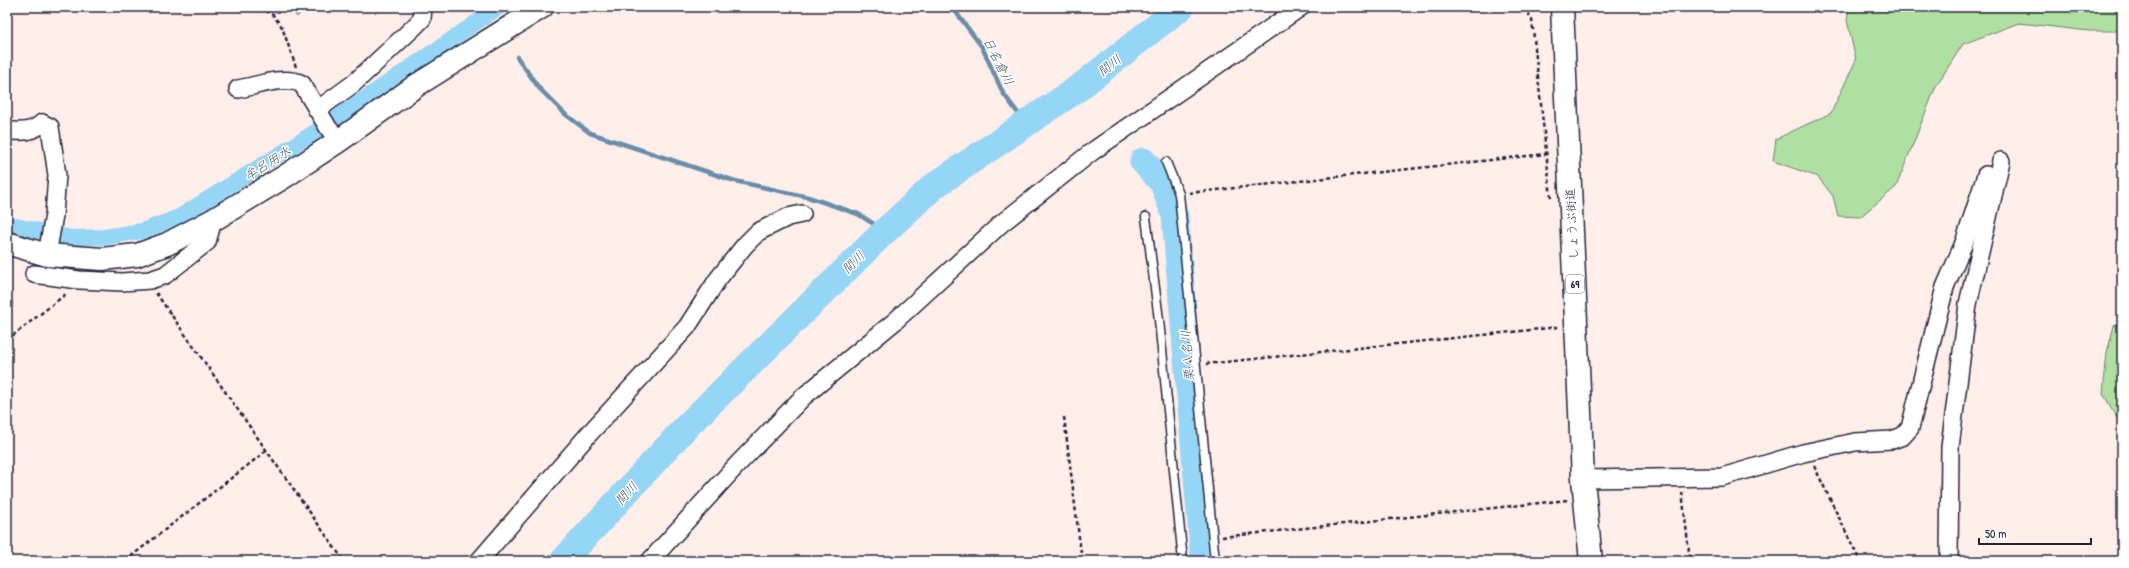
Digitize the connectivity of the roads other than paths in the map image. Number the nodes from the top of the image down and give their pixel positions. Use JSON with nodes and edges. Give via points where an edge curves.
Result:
{"nodes":[{"id":1,"x":423,"y":7,"type":"edge"},
{"id":2,"x":542,"y":7,"type":"edge"},
{"id":3,"x":1301,"y":7,"type":"edge"},
{"id":4,"x":1562,"y":7,"type":"edge"},
{"id":5,"x":238,"y":89,"type":"dead end"},
{"id":6,"x":318,"y":112,"type":"junction"},
{"id":7,"x":7,"y":131,"type":"edge"},
{"id":8,"x":335,"y":135,"type":"junction"},
{"id":9,"x":1166,"y":162,"type":"dead end"},
{"id":10,"x":802,"y":214,"type":"dead end"},
{"id":11,"x":1146,"y":216,"type":"dead end"},
{"id":12,"x":213,"y":220,"type":"junction"},
{"id":13,"x":7,"y":243,"type":"edge"},
{"id":14,"x":47,"y":250,"type":"junction"},
{"id":15,"x":34,"y":274,"type":"dead end"},
{"id":16,"x":1583,"y":489,"type":"junction"},
{"id":17,"x":479,"y":561,"type":"edge"},
{"id":18,"x":650,"y":561,"type":"edge"},
{"id":19,"x":1183,"y":561,"type":"edge"},
{"id":20,"x":1215,"y":561,"type":"edge"},
{"id":21,"x":1591,"y":561,"type":"edge"},
{"id":22,"x":1949,"y":561,"type":"edge"}],
"edges":[{"from":1,"to":6,"type":"street","via":[[422,19]]},
{"from":2,"to":8,"type":"street"},
{"from":3,"to":18,"type":"street","via":[[1093,151],[1002,223],[894,322],[803,397]]},
{"from":4,"to":16,"type":"street","name":"しょうぶ街道","number":"69"},
{"from":5,"to":6,"type":"street","via":[[286,80],[297,81],[302,84]]},
{"from":6,"to":8,"type":"street"},
{"from":7,"to":14,"type":"street","via":[[24,132],[36,129],[42,123],[50,127],[57,175],[54,220]]},
{"from":8,"to":12,"type":"street"},
{"from":9,"to":20,"type":"lane","via":[[1179,194]]},
{"from":10,"to":17,"type":"street","via":[[788,217],[758,232],[745,245],[718,279],[687,327],[588,435]]},
{"from":11,"to":19,"type":"lane"},
{"from":12,"to":14,"type":"street","via":[[167,244],[137,255],[102,259]]},
{"from":12,"to":15,"type":"street","via":[[207,242],[165,275],[150,280],[79,280]]},
{"from":13,"to":14,"type":"street"},
{"from":16,"to":21,"type":"street","name":"しょうぶ街道","number":"69"},
{"from":16,"to":22,"type":"street","via":[[1680,477],[1722,477],[1803,453],[1855,442],[1892,440],[1902,436],[1910,428],[1945,287],[1964,243],[1986,175],[1998,169],[1968,304],[1950,447]]}]}
